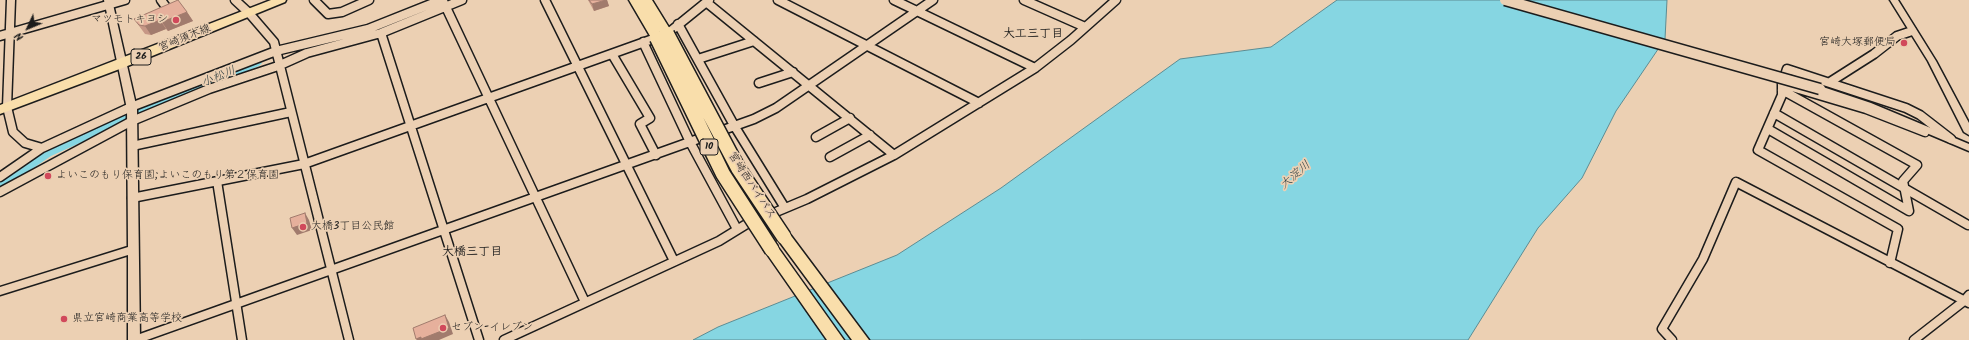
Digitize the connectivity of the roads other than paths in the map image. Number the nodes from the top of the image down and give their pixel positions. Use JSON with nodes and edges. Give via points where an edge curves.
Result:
{"nodes":[{"id":1,"x":11,"y":0,"type":"edge"},
{"id":2,"x":125,"y":0,"type":"edge"},
{"id":3,"x":161,"y":0,"type":"edge"},
{"id":4,"x":235,"y":0,"type":"edge"},
{"id":5,"x":280,"y":0,"type":"edge"},
{"id":6,"x":314,"y":0,"type":"edge"},
{"id":7,"x":369,"y":0,"type":"edge"},
{"id":8,"x":462,"y":0,"type":"edge"},
{"id":9,"x":545,"y":0,"type":"edge"},
{"id":10,"x":635,"y":0,"type":"edge"},
{"id":11,"x":646,"y":0,"type":"edge"},
{"id":12,"x":778,"y":0,"type":"edge"},
{"id":13,"x":894,"y":0,"type":"edge"},
{"id":14,"x":933,"y":0,"type":"edge"},
{"id":15,"x":1024,"y":0,"type":"edge"},
{"id":16,"x":1116,"y":0,"type":"edge"},
{"id":17,"x":1505,"y":0,"type":"edge"},
{"id":18,"x":1894,"y":0,"type":"edge"},
{"id":19,"x":707,"y":1,"type":"edge"},
{"id":20,"x":109,"y":2,"type":"edge"},
{"id":21,"x":443,"y":2,"type":"edge"},
{"id":22,"x":166,"y":7,"type":"edge"},
{"id":23,"x":917,"y":11,"type":"junction"},
{"id":24,"x":249,"y":13,"type":"junction"},
{"id":25,"x":678,"y":24,"type":"junction"},
{"id":26,"x":1085,"y":28,"type":"junction"},
{"id":27,"x":1912,"y":31,"type":"junction"},
{"id":28,"x":9,"y":33,"type":"junction"},
{"id":29,"x":381,"y":33,"type":"junction"},
{"id":30,"x":0,"y":36,"type":"edge"},
{"id":31,"x":662,"y":36,"type":"junction"},
{"id":32,"x":754,"y":41,"type":"junction"},
{"id":33,"x":643,"y":42,"type":"junction"},
{"id":34,"x":867,"y":46,"type":"junction"},
{"id":35,"x":276,"y":51,"type":"junction"},
{"id":36,"x":612,"y":54,"type":"junction"},
{"id":37,"x":698,"y":59,"type":"junction"},
{"id":38,"x":279,"y":63,"type":"junction"},
{"id":39,"x":121,"y":64,"type":"junction"},
{"id":40,"x":579,"y":66,"type":"junction"},
{"id":41,"x":1034,"y":68,"type":"junction"},
{"id":42,"x":793,"y":72,"type":"junction"},
{"id":43,"x":1830,"y":82,"type":"junction"},
{"id":44,"x":759,"y":83,"type":"dead end"},
{"id":45,"x":810,"y":85,"type":"junction"},
{"id":46,"x":1782,"y":87,"type":"junction"},
{"id":47,"x":489,"y":97,"type":"junction"},
{"id":48,"x":980,"y":103,"type":"junction"},
{"id":49,"x":4,"y":109,"type":"edge"},
{"id":50,"x":291,"y":112,"type":"junction"},
{"id":51,"x":1774,"y":113,"type":"junction"},
{"id":52,"x":132,"y":114,"type":"junction"},
{"id":53,"x":850,"y":118,"type":"junction"},
{"id":54,"x":411,"y":126,"type":"junction"},
{"id":55,"x":735,"y":127,"type":"junction"},
{"id":56,"x":1768,"y":128,"type":"junction"},
{"id":57,"x":1969,"y":132,"type":"edge"},
{"id":58,"x":870,"y":135,"type":"junction"},
{"id":59,"x":816,"y":137,"type":"dead end"},
{"id":60,"x":1951,"y":140,"type":"junction"},
{"id":61,"x":690,"y":142,"type":"junction"},
{"id":62,"x":132,"y":146,"type":"junction"},
{"id":63,"x":42,"y":148,"type":"junction"},
{"id":64,"x":1969,"y":148,"type":"edge"},
{"id":65,"x":656,"y":155,"type":"junction"},
{"id":66,"x":894,"y":155,"type":"junction"},
{"id":67,"x":830,"y":157,"type":"dead end"},
{"id":68,"x":304,"y":164,"type":"junction"},
{"id":69,"x":626,"y":166,"type":"junction"},
{"id":70,"x":0,"y":177,"type":"edge"},
{"id":71,"x":217,"y":181,"type":"junction"},
{"id":72,"x":1905,"y":189,"type":"junction"},
{"id":73,"x":0,"y":192,"type":"edge"},
{"id":74,"x":536,"y":197,"type":"junction"},
{"id":75,"x":132,"y":198,"type":"junction"},
{"id":76,"x":785,"y":208,"type":"junction"},
{"id":77,"x":1968,"y":226,"type":"dead end"},
{"id":78,"x":737,"y":229,"type":"junction"},
{"id":79,"x":444,"y":230,"type":"junction"},
{"id":80,"x":133,"y":249,"type":"junction"},
{"id":81,"x":674,"y":261,"type":"junction"},
{"id":82,"x":1890,"y":263,"type":"junction"},
{"id":83,"x":331,"y":270,"type":"junction"},
{"id":84,"x":0,"y":291,"type":"edge"},
{"id":85,"x":1967,"y":300,"type":"edge"},
{"id":86,"x":585,"y":302,"type":"junction"},
{"id":87,"x":236,"y":304,"type":"junction"},
{"id":88,"x":134,"y":340,"type":"edge"},
{"id":89,"x":242,"y":340,"type":"edge"},
{"id":90,"x":348,"y":340,"type":"edge"},
{"id":91,"x":479,"y":340,"type":"edge"},
{"id":92,"x":504,"y":340,"type":"edge"},
{"id":93,"x":836,"y":340,"type":"edge"},
{"id":94,"x":862,"y":340,"type":"edge"},
{"id":95,"x":1672,"y":340,"type":"edge"},
{"id":96,"x":1914,"y":340,"type":"edge"}],
"edges":[{"from":1,"to":28,"type":"street"},
{"from":2,"to":20,"type":"street"},
{"from":3,"to":22,"type":"street"},
{"from":4,"to":24,"type":"street"},
{"from":5,"to":24,"type":"main road","name":"宮崎須木線","number":"26"},
{"from":6,"to":7,"type":"street","via":[[328,14],[342,12]]},
{"from":8,"to":21,"type":"street"},
{"from":9,"to":40,"type":"street"},
{"from":10,"to":31,"type":"highway","name":"宮崎西バイパス","number":"10"},
{"from":11,"to":31,"type":"highway","name":"宮崎西バイパス","number":"10"},
{"from":12,"to":34,"type":"street"},
{"from":13,"to":23,"type":"street"},
{"from":14,"to":23,"type":"street"},
{"from":15,"to":26,"type":"street"},
{"from":16,"to":26,"type":"street"},
{"from":17,"to":60,"type":"street","bridge":true,"via":[[1820,89],[1868,105]]},
{"from":18,"to":27,"type":"street"},
{"from":19,"to":25,"type":"street"},
{"from":19,"to":32,"type":"street"},
{"from":20,"to":28,"type":"street"},
{"from":20,"to":39,"type":"street"},
{"from":21,"to":29,"type":"street"},
{"from":21,"to":35,"type":"street","via":[[368,29]]},
{"from":21,"to":47,"type":"street"},
{"from":23,"to":34,"type":"street"},
{"from":23,"to":41,"type":"street"},
{"from":24,"to":35,"type":"street","via":[[274,42]]},
{"from":24,"to":39,"type":"main road","name":"宮崎須木線","number":"26"},
{"from":25,"to":31,"type":"street"},
{"from":25,"to":37,"type":"street"},
{"from":26,"to":41,"type":"street"},
{"from":27,"to":43,"type":"street","via":[[1897,36]]},
{"from":27,"to":57,"type":"street","via":[[1932,61]]},
{"from":28,"to":30,"type":"street"},
{"from":28,"to":49,"type":"street"},
{"from":29,"to":38,"type":"street"},
{"from":29,"to":54,"type":"street"},
{"from":31,"to":33,"type":"street"},
{"from":31,"to":93,"type":"highway","name":"宮崎西バイパス","number":"10","bridge":true,"via":[[723,174],[767,244]]},
{"from":31,"to":94,"type":"highway","name":"宮崎西バイパス","number":"10","bridge":true,"via":[[738,168],[784,237]]},
{"from":32,"to":37,"type":"street"},
{"from":32,"to":42,"type":"street"},
{"from":33,"to":36,"type":"street"},
{"from":33,"to":61,"type":"street"},
{"from":34,"to":45,"type":"street"},
{"from":34,"to":48,"type":"street"},
{"from":35,"to":38,"type":"street"},
{"from":35,"to":52,"type":"street","via":[[207,79]]},
{"from":36,"to":40,"type":"street"},
{"from":36,"to":65,"type":"street","via":[[650,118],[640,124]]},
{"from":37,"to":55,"type":"street"},
{"from":38,"to":50,"type":"street"},
{"from":38,"to":52,"type":"street"},
{"from":39,"to":49,"type":"main road","name":"宮崎須木線","number":"26"},
{"from":39,"to":52,"type":"street"},
{"from":40,"to":47,"type":"street"},
{"from":40,"to":69,"type":"street"},
{"from":41,"to":48,"type":"street"},
{"from":42,"to":44,"type":"street"},
{"from":42,"to":45,"type":"street"},
{"from":43,"to":46,"type":"street","via":[[1787,69]]},
{"from":43,"to":60,"type":"street","via":[[1906,108],[1920,115]]},
{"from":45,"to":53,"type":"street"},
{"from":45,"to":55,"type":"street","via":[[776,108]]},
{"from":46,"to":51,"type":"street","via":[[1782,94]]},
{"from":46,"to":60,"type":"street","via":[[1866,109]]},
{"from":46,"to":72,"type":"street","via":[[1917,165],[1903,181]]},
{"from":47,"to":54,"type":"street"},
{"from":47,"to":74,"type":"street"},
{"from":48,"to":66,"type":"street"},
{"from":49,"to":63,"type":"street","via":[[13,132],[25,143]]},
{"from":50,"to":62,"type":"street"},
{"from":50,"to":68,"type":"street"},
{"from":51,"to":56,"type":"street"},
{"from":51,"to":72,"type":"street"},
{"from":52,"to":62,"type":"street"},
{"from":52,"to":63,"type":"street"},
{"from":52,"to":73,"type":"street","via":[[104,134]]},
{"from":53,"to":58,"type":"street"},
{"from":53,"to":59,"type":"street"},
{"from":54,"to":68,"type":"street"},
{"from":54,"to":79,"type":"street"},
{"from":55,"to":61,"type":"street"},
{"from":55,"to":76,"type":"street"},
{"from":56,"to":72,"type":"street","via":[[1909,212]]},
{"from":56,"to":82,"type":"street","via":[[1758,150],[1898,230]]},
{"from":58,"to":66,"type":"street"},
{"from":58,"to":67,"type":"street"},
{"from":60,"to":64,"type":"street"},
{"from":61,"to":65,"type":"street"},
{"from":61,"to":78,"type":"street"},
{"from":62,"to":75,"type":"street"},
{"from":63,"to":70,"type":"street"},
{"from":65,"to":69,"type":"street"},
{"from":66,"to":76,"type":"street","via":[[841,183]]},
{"from":68,"to":71,"type":"street"},
{"from":68,"to":83,"type":"street"},
{"from":69,"to":74,"type":"street"},
{"from":69,"to":81,"type":"street"},
{"from":71,"to":75,"type":"street"},
{"from":71,"to":87,"type":"street"},
{"from":72,"to":77,"type":"street"},
{"from":74,"to":79,"type":"street"},
{"from":74,"to":86,"type":"street"},
{"from":75,"to":80,"type":"street"},
{"from":76,"to":78,"type":"street"},
{"from":78,"to":81,"type":"street","via":[[719,241]]},
{"from":79,"to":83,"type":"street"},
{"from":79,"to":91,"type":"street"},
{"from":80,"to":84,"type":"street"},
{"from":80,"to":88,"type":"street"},
{"from":81,"to":86,"type":"street"},
{"from":82,"to":85,"type":"street"},
{"from":82,"to":95,"type":"street","via":[[1736,182],[1703,259],[1662,329]]},
{"from":83,"to":87,"type":"street"},
{"from":83,"to":90,"type":"street"},
{"from":85,"to":96,"type":"street"},
{"from":86,"to":92,"type":"street"},
{"from":87,"to":88,"type":"street"},
{"from":87,"to":89,"type":"street"}]}
